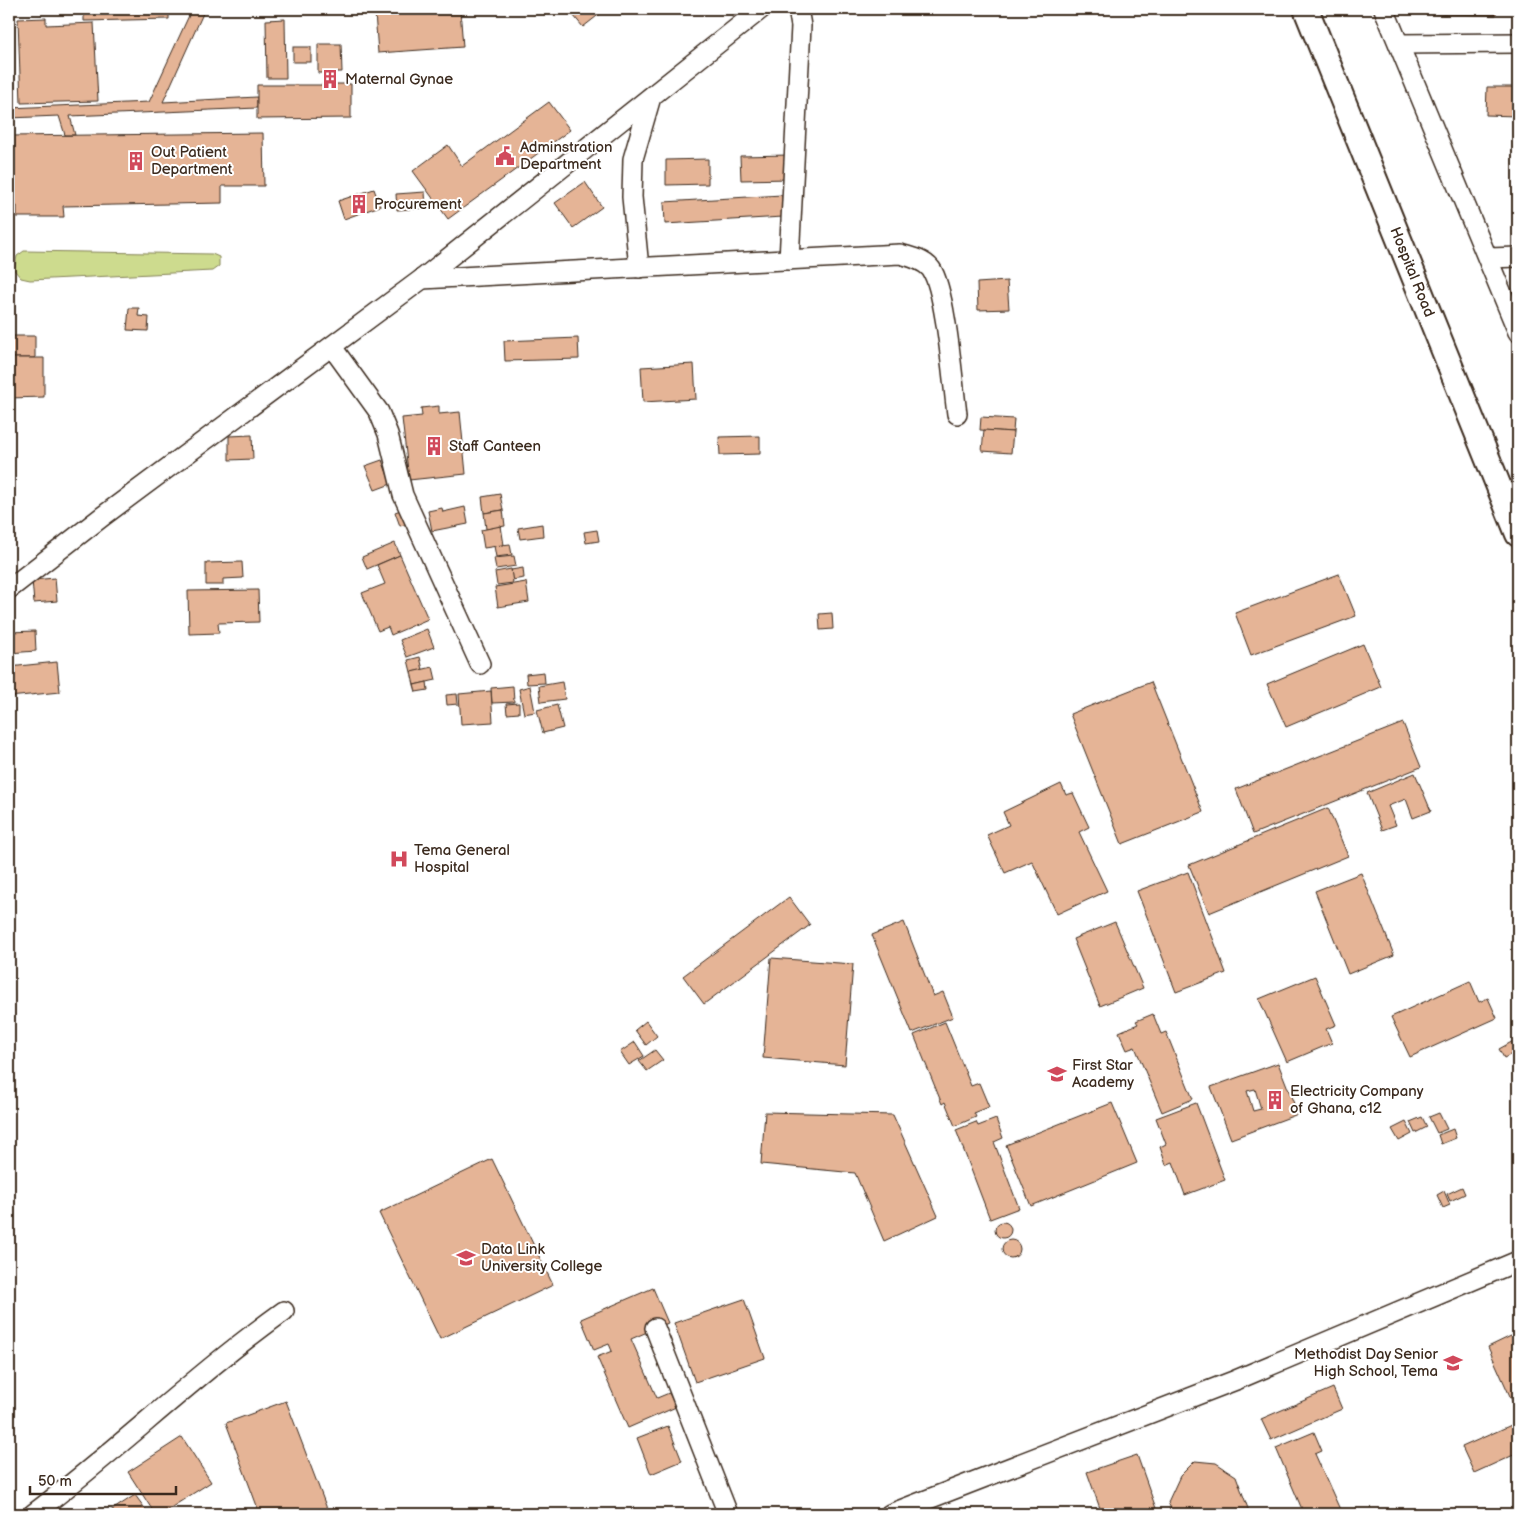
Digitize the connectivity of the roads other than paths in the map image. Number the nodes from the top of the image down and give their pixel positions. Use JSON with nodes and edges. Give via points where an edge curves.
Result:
{"nodes":[{"id":1,"x":761,"y":9,"type":"edge"},
{"id":2,"x":798,"y":9,"type":"edge"},
{"id":3,"x":1306,"y":9,"type":"edge"},
{"id":4,"x":1384,"y":9,"type":"edge"},
{"id":5,"x":1518,"y":43,"type":"edge"},
{"id":6,"x":1398,"y":44,"type":"junction"},
{"id":7,"x":651,"y":97,"type":"junction"},
{"id":8,"x":1518,"y":257,"type":"edge"},
{"id":9,"x":1489,"y":258,"type":"junction"},
{"id":10,"x":790,"y":260,"type":"junction"},
{"id":11,"x":639,"y":268,"type":"junction"},
{"id":12,"x":422,"y":279,"type":"junction"},
{"id":13,"x":1518,"y":332,"type":"edge"},
{"id":14,"x":332,"y":347,"type":"junction"},
{"id":15,"x":957,"y":414,"type":"dead end"},
{"id":16,"x":1518,"y":534,"type":"edge"},
{"id":17,"x":9,"y":590,"type":"edge"},
{"id":18,"x":480,"y":664,"type":"dead end"},
{"id":19,"x":1518,"y":1261,"type":"edge"},
{"id":20,"x":284,"y":1311,"type":"dead end"},
{"id":21,"x":655,"y":1328,"type":"dead end"},
{"id":22,"x":33,"y":1514,"type":"edge"},
{"id":23,"x":728,"y":1514,"type":"edge"},
{"id":24,"x":890,"y":1514,"type":"edge"}],
"edges":[{"from":1,"to":7,"type":"street"},
{"from":2,"to":10,"type":"street","via":[[801,26]]},
{"from":3,"to":16,"type":"main road","name":"Hospital Road"},
{"from":4,"to":6,"type":"street"},
{"from":5,"to":6,"type":"street"},
{"from":6,"to":9,"type":"street"},
{"from":7,"to":11,"type":"street","via":[[633,159],[632,198]]},
{"from":7,"to":12,"type":"street"},
{"from":8,"to":9,"type":"street"},
{"from":9,"to":13,"type":"street"},
{"from":10,"to":11,"type":"street"},
{"from":10,"to":15,"type":"street","via":[[900,254],[918,259],[931,269],[940,290]]},
{"from":11,"to":12,"type":"street"},
{"from":12,"to":14,"type":"street"},
{"from":14,"to":17,"type":"street","via":[[103,516]]},
{"from":14,"to":18,"type":"street","via":[[379,412],[403,494]]},
{"from":19,"to":24,"type":"street","via":[[1236,1380]]},
{"from":20,"to":22,"type":"street","via":[[239,1343],[87,1474]]},
{"from":21,"to":23,"type":"street"}]}
